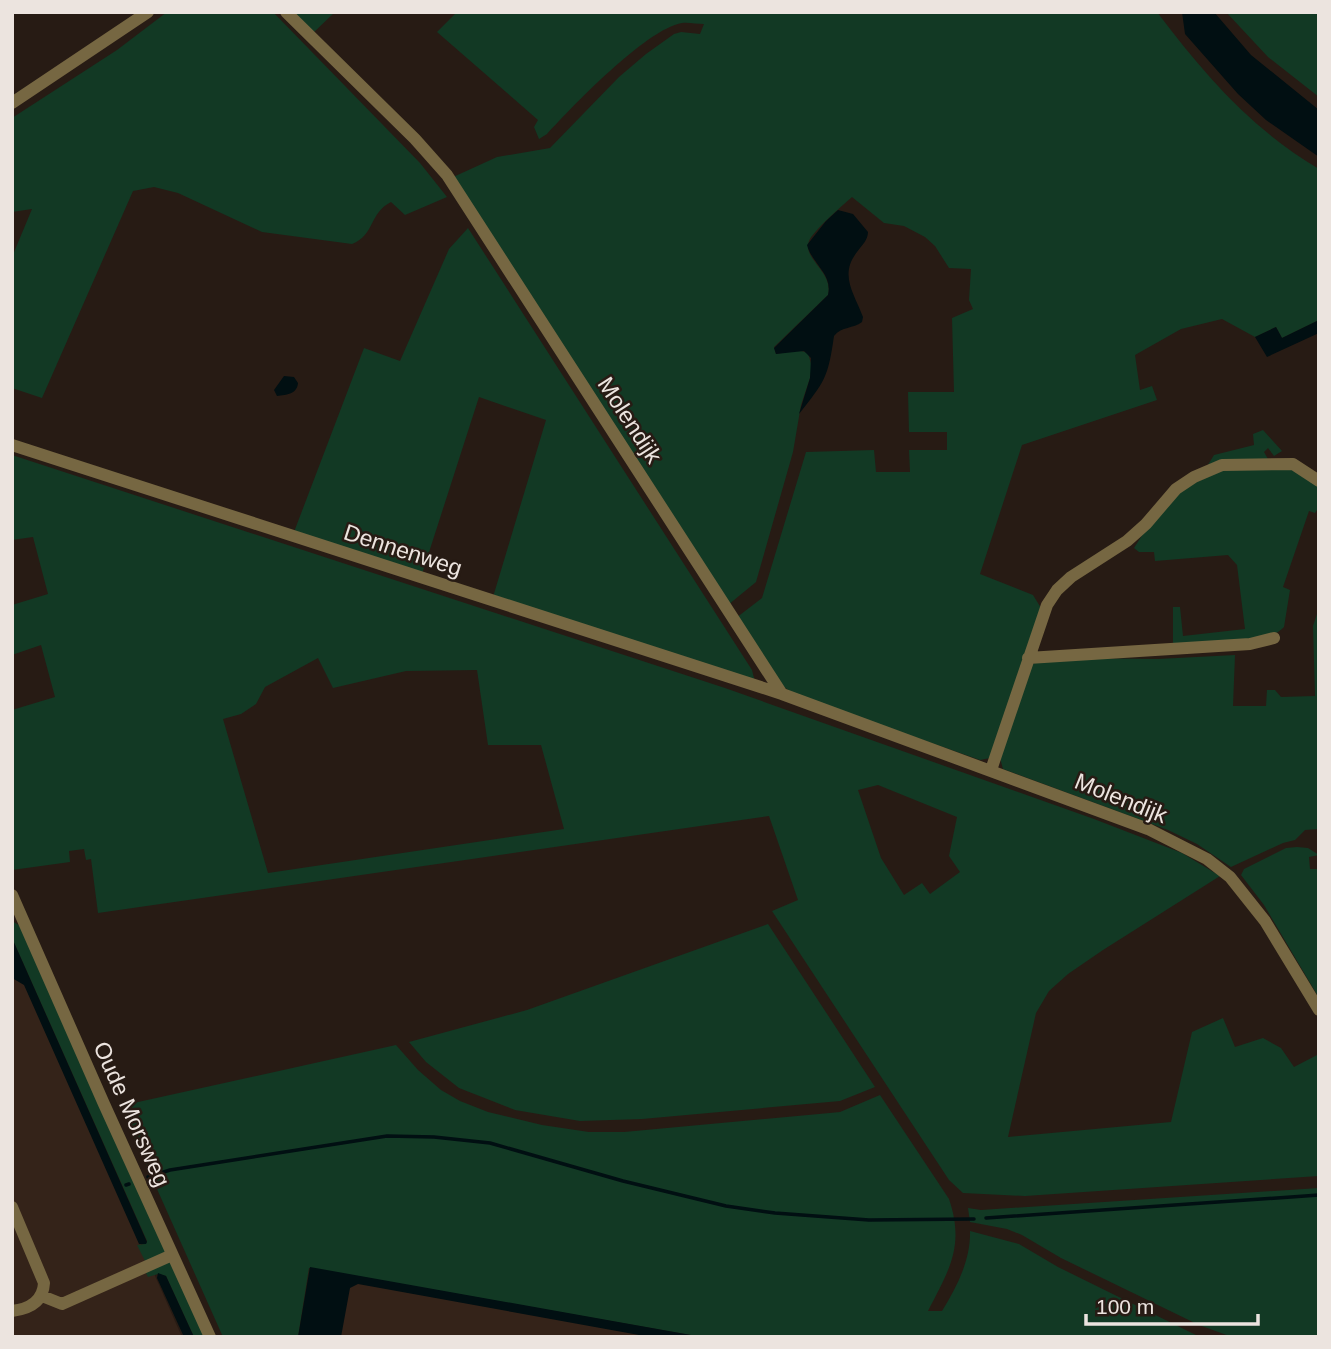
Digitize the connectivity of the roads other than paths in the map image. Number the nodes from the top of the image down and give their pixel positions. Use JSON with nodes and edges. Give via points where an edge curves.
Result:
{"nodes":[{"id":1,"x":148,"y":12,"type":"edge"},
{"id":2,"x":286,"y":12,"type":"edge"},
{"id":3,"x":12,"y":103,"type":"edge"},
{"id":4,"x":12,"y":445,"type":"edge"},
{"id":5,"x":1319,"y":481,"type":"edge"},
{"id":6,"x":1273,"y":638,"type":"dead end"},
{"id":7,"x":1028,"y":658,"type":"junction"},
{"id":8,"x":782,"y":694,"type":"junction"},
{"id":9,"x":991,"y":770,"type":"junction"},
{"id":10,"x":12,"y":895,"type":"edge"},
{"id":11,"x":17,"y":916,"type":"edge"},
{"id":12,"x":1319,"y":1010,"type":"edge"},
{"id":13,"x":12,"y":1207,"type":"edge"},
{"id":14,"x":172,"y":1255,"type":"junction"},
{"id":15,"x":42,"y":1296,"type":"junction"},
{"id":16,"x":12,"y":1311,"type":"edge"},
{"id":17,"x":210,"y":1337,"type":"edge"}],
"edges":[{"from":1,"to":3,"type":"street"},
{"from":2,"to":8,"type":"street","name":"Molendijk","via":[[447,175]]},
{"from":4,"to":8,"type":"street","name":"Dennenweg"},
{"from":5,"to":7,"type":"street","via":[[1293,464],[1222,465],[1194,477],[1176,489],[1127,541],[1056,590]]},
{"from":6,"to":7,"type":"street","via":[[1250,645]]},
{"from":7,"to":9,"type":"street"},
{"from":8,"to":9,"type":"street","name":"Molendijk"},
{"from":9,"to":12,"type":"street","name":"Molendijk","via":[[1148,829],[1207,859],[1230,877],[1265,921]]},
{"from":10,"to":11,"type":"street","name":"Oude Morsweg"},
{"from":11,"to":14,"type":"street","name":"Oude Morsweg"},
{"from":13,"to":15,"type":"street","via":[[43,1279]]},
{"from":14,"to":15,"type":"street","via":[[62,1304]]},
{"from":14,"to":17,"type":"street","name":"Oude Morsweg"},
{"from":15,"to":16,"type":"street","via":[[31,1306]]}]}
